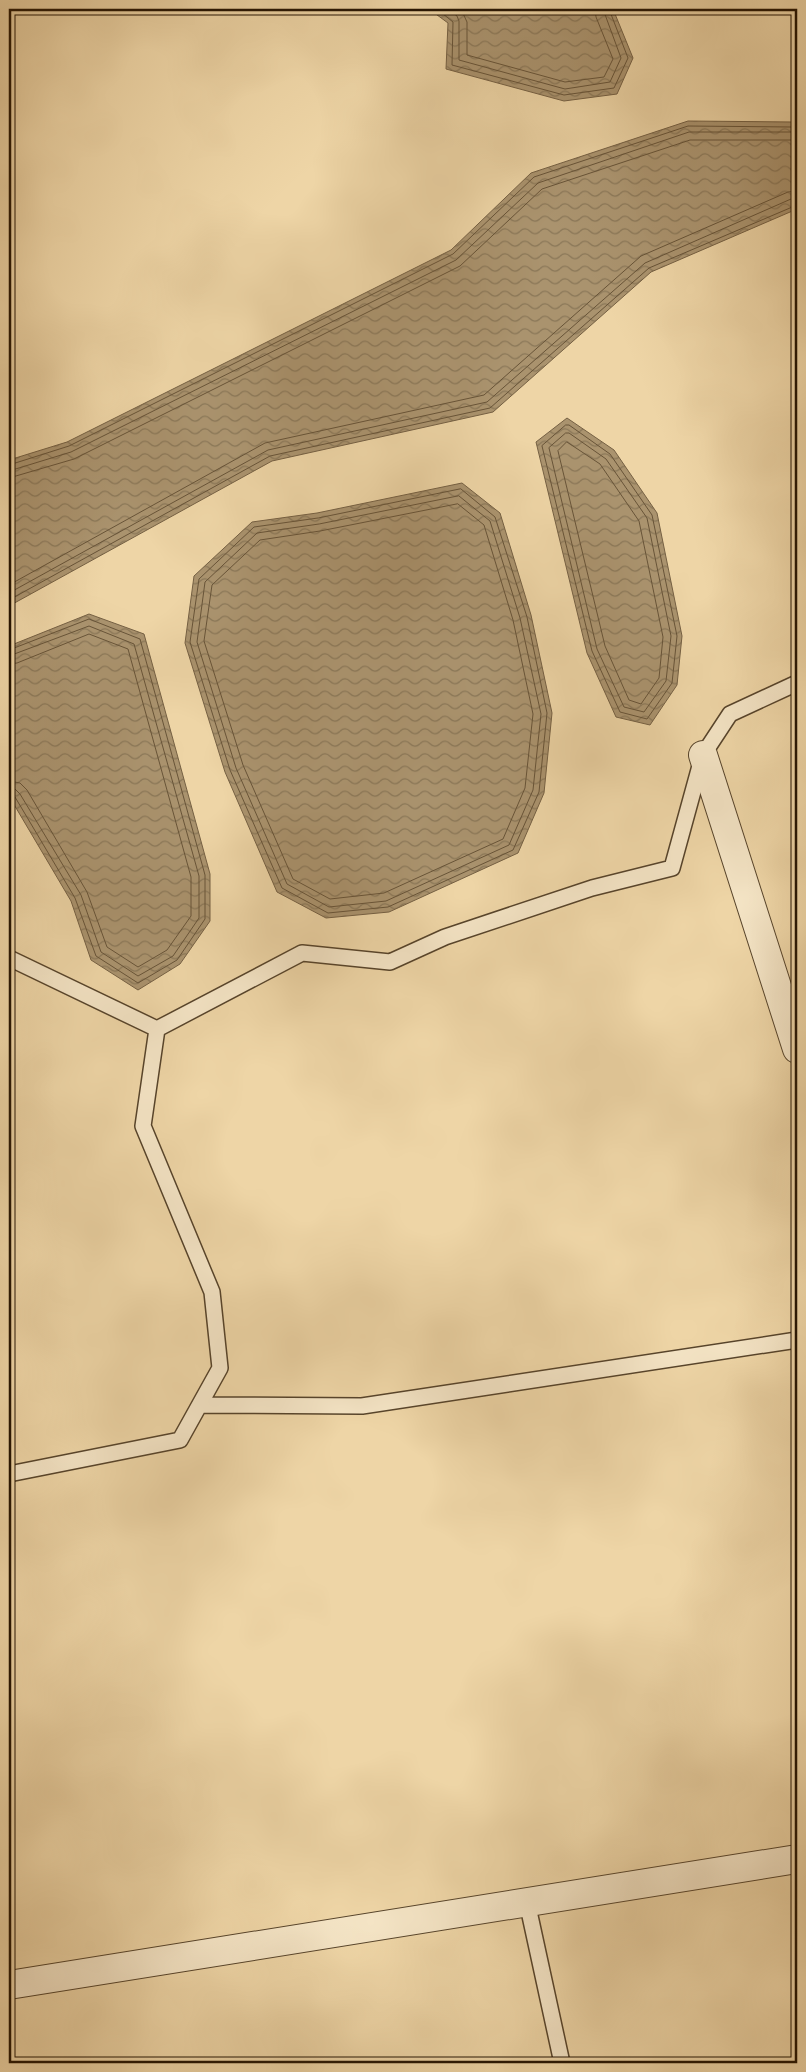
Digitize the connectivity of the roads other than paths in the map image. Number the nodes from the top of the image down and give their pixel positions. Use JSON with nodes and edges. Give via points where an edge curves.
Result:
{"nodes":[{"id":1,"x":797,"y":683,"type":"edge"},
{"id":2,"x":703,"y":755,"type":"junction"},
{"id":3,"x":9,"y":958,"type":"edge"},
{"id":4,"x":157,"y":1029,"type":"junction"},
{"id":5,"x":797,"y":1049,"type":"edge"},
{"id":6,"x":797,"y":1340,"type":"edge"},
{"id":7,"x":200,"y":1405,"type":"junction"},
{"id":8,"x":9,"y":1474,"type":"edge"},
{"id":9,"x":797,"y":1859,"type":"edge"},
{"id":10,"x":527,"y":1902,"type":"junction"},
{"id":11,"x":9,"y":1985,"type":"edge"},
{"id":12,"x":562,"y":2063,"type":"edge"}],
"edges":[{"from":1,"to":2,"type":"lane","via":[[730,714]]},
{"from":2,"to":4,"type":"lane","via":[[672,868],[592,888],[445,937],[390,962],[302,953]]},
{"from":2,"to":5,"type":"street"},
{"from":3,"to":4,"type":"lane"},
{"from":4,"to":7,"type":"lane","via":[[143,1126],[212,1292],[220,1368]]},
{"from":6,"to":7,"type":"lane","via":[[362,1406]]},
{"from":7,"to":8,"type":"lane","via":[[180,1440]]},
{"from":9,"to":10,"type":"street"},
{"from":10,"to":11,"type":"street"},
{"from":10,"to":12,"type":"lane"}]}
